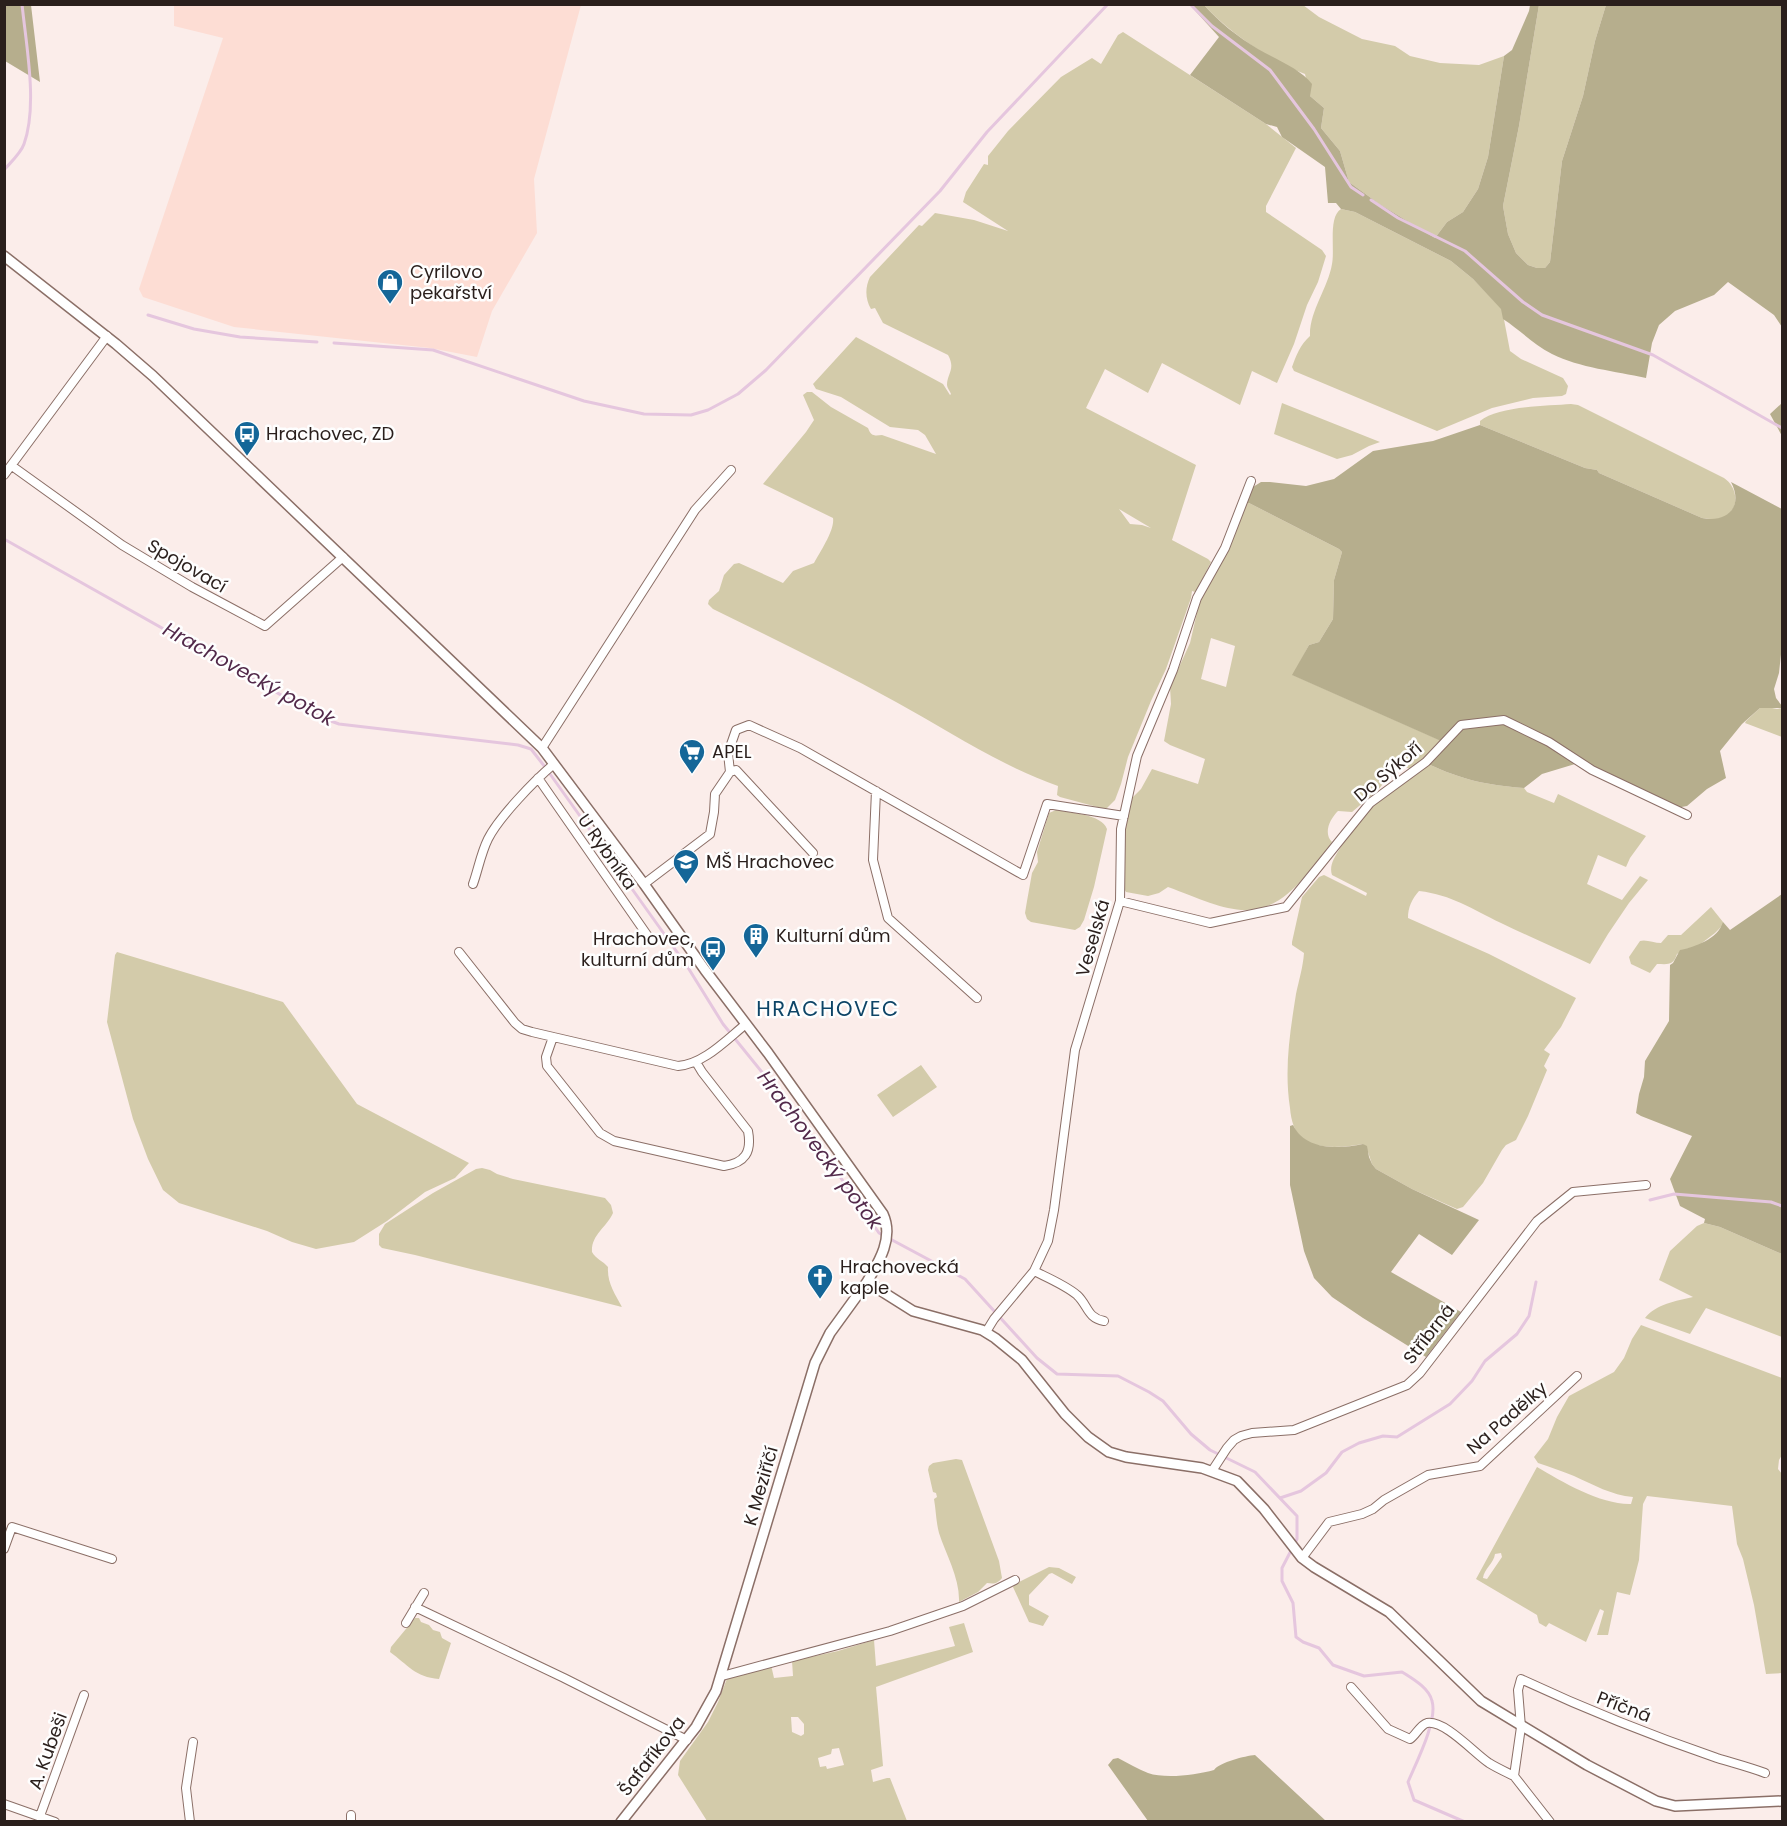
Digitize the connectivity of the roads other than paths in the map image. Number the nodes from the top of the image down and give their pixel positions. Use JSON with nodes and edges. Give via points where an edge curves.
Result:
{"nodes":[{"id":1,"x":5,"y":258,"type":"edge"},
{"id":2,"x":107,"y":336,"type":"junction"},
{"id":3,"x":12,"y":466,"type":"junction"},
{"id":4,"x":731,"y":470,"type":"dead end"},
{"id":5,"x":4,"y":476,"type":"edge"},
{"id":6,"x":1251,"y":481,"type":"dead end"},
{"id":7,"x":343,"y":557,"type":"junction"},
{"id":8,"x":542,"y":748,"type":"junction"},
{"id":9,"x":546,"y":771,"type":"junction"},
{"id":10,"x":729,"y":772,"type":"junction"},
{"id":11,"x":876,"y":791,"type":"junction"},
{"id":12,"x":1687,"y":815,"type":"dead end"},
{"id":13,"x":1124,"y":816,"type":"junction"},
{"id":14,"x":813,"y":853,"type":"dead end"},
{"id":15,"x":473,"y":884,"type":"dead end"},
{"id":16,"x":644,"y":884,"type":"junction"},
{"id":17,"x":1120,"y":901,"type":"junction"},
{"id":18,"x":652,"y":942,"type":"dead end"},
{"id":19,"x":459,"y":952,"type":"dead end"},
{"id":20,"x":977,"y":998,"type":"dead end"},
{"id":21,"x":746,"y":1024,"type":"junction"},
{"id":22,"x":553,"y":1037,"type":"junction"},
{"id":23,"x":696,"y":1062,"type":"junction"},
{"id":24,"x":1646,"y":1185,"type":"dead end"},
{"id":25,"x":1034,"y":1272,"type":"junction"},
{"id":26,"x":867,"y":1282,"type":"junction"},
{"id":27,"x":1104,"y":1321,"type":"dead end"},
{"id":28,"x":987,"y":1332,"type":"junction"},
{"id":29,"x":1577,"y":1376,"type":"dead end"},
{"id":30,"x":1212,"y":1471,"type":"junction"},
{"id":31,"x":4,"y":1549,"type":"edge"},
{"id":32,"x":1300,"y":1555,"type":"junction"},
{"id":33,"x":112,"y":1559,"type":"dead end"},
{"id":34,"x":1015,"y":1580,"type":"dead end"},
{"id":35,"x":424,"y":1593,"type":"dead end"},
{"id":36,"x":415,"y":1607,"type":"junction"},
{"id":37,"x":406,"y":1623,"type":"dead end"},
{"id":38,"x":722,"y":1676,"type":"junction"},
{"id":39,"x":1351,"y":1687,"type":"dead end"},
{"id":40,"x":84,"y":1695,"type":"dead end"},
{"id":41,"x":707,"y":1710,"type":"joint"},
{"id":42,"x":1521,"y":1727,"type":"junction"},
{"id":43,"x":687,"y":1740,"type":"junction"},
{"id":44,"x":193,"y":1742,"type":"dead end"},
{"id":45,"x":1765,"y":1773,"type":"dead end"},
{"id":46,"x":1514,"y":1776,"type":"junction"},
{"id":47,"x":1782,"y":1801,"type":"edge"},
{"id":48,"x":4,"y":1804,"type":"edge"},
{"id":49,"x":40,"y":1816,"type":"junction"},
{"id":50,"x":55,"y":1821,"type":"edge"},
{"id":51,"x":190,"y":1821,"type":"edge"},
{"id":52,"x":621,"y":1821,"type":"edge"},
{"id":53,"x":1550,"y":1821,"type":"edge"}],
"edges":[{"from":1,"to":2,"type":"street"},
{"from":2,"to":3,"type":"street"},
{"from":2,"to":7,"type":"street"},
{"from":3,"to":5,"type":"street"},
{"from":3,"to":7,"type":"street","name":"Spojovací","via":[[122,545],[265,627]]},
{"from":4,"to":8,"type":"street","via":[[695,510]]},
{"from":6,"to":13,"type":"street","name":"Veselská","via":[[1225,548],[1197,598],[1173,670],[1137,756]]},
{"from":7,"to":8,"type":"street"},
{"from":8,"to":9,"type":"street"},
{"from":9,"to":15,"type":"street","via":[[488,839]]},
{"from":9,"to":16,"type":"street"},
{"from":9,"to":18,"type":"street","name":"U Rybníka"},
{"from":10,"to":11,"type":"street","via":[[728,753],[735,729],[749,725],[800,748]]},
{"from":10,"to":14,"type":"street","via":[[736,770]]},
{"from":10,"to":16,"type":"street","via":[[715,794],[710,834]]},
{"from":11,"to":13,"type":"street","via":[[1023,875],[1047,804]]},
{"from":11,"to":20,"type":"street","via":[[873,860],[888,918]]},
{"from":12,"to":17,"type":"street","name":"Do Sýkoří","via":[[1592,770],[1550,742],[1504,720],[1461,725],[1426,762],[1370,803],[1286,907],[1210,923]]},
{"from":13,"to":17,"type":"street","name":"Veselská"},
{"from":16,"to":21,"type":"street"},
{"from":17,"to":25,"type":"street","name":"Veselská","via":[[1076,1050],[1054,1210],[1048,1241]]},
{"from":19,"to":22,"type":"street","via":[[522,1029]]},
{"from":21,"to":23,"type":"street"},
{"from":21,"to":26,"type":"street","name":"K Meziříčí","via":[[880,1209],[886,1222],[886,1242]]},
{"from":22,"to":23,"type":"street","via":[[678,1066]]},
{"from":22,"to":23,"type":"street","via":[[547,1066],[608,1139],[724,1166],[734,1165],[749,1149],[748,1131]]},
{"from":24,"to":30,"type":"street","name":"Stříbrná","via":[[1573,1192],[1537,1221],[1407,1385],[1294,1430],[1240,1436]]},
{"from":25,"to":27,"type":"street","via":[[1076,1295],[1092,1317]]},
{"from":25,"to":28,"type":"street","name":"Veselská"},
{"from":26,"to":28,"type":"street","via":[[913,1311]]},
{"from":26,"to":38,"type":"street","name":"K Meziříčí","via":[[830,1333],[815,1363]]},
{"from":28,"to":30,"type":"street","via":[[1022,1360],[1065,1414],[1109,1452]]},
{"from":29,"to":32,"type":"street","name":"Na Padělky","via":[[1480,1466],[1428,1475],[1373,1509],[1329,1522]]},
{"from":30,"to":32,"type":"street","via":[[1237,1481]]},
{"from":31,"to":33,"type":"street","via":[[12,1527]]},
{"from":32,"to":42,"type":"street","via":[[1389,1612],[1481,1701]]},
{"from":34,"to":38,"type":"street","via":[[963,1606],[890,1631]]},
{"from":35,"to":36,"type":"street"},
{"from":36,"to":37,"type":"street"},
{"from":36,"to":43,"type":"street"},
{"from":38,"to":41,"type":"street","name":"K Meziříčí"},
{"from":39,"to":46,"type":"street","via":[[1388,1729],[1410,1739],[1423,1725],[1451,1731],[1489,1763]]},
{"from":40,"to":49,"type":"street","name":"A. Kubeši"},
{"from":41,"to":43,"type":"street","name":"Šafaříkova"},
{"from":42,"to":45,"type":"street","name":"Příčná","via":[[1521,1679],[1626,1725]]},
{"from":42,"to":46,"type":"street"},
{"from":42,"to":47,"type":"street","via":[[1656,1802],[1675,1806]]},
{"from":43,"to":52,"type":"street","name":"Šafaříkova"},
{"from":44,"to":51,"type":"street","via":[[186,1788]]},
{"from":46,"to":53,"type":"street"},
{"from":48,"to":49,"type":"street"},
{"from":49,"to":50,"type":"street"}]}
